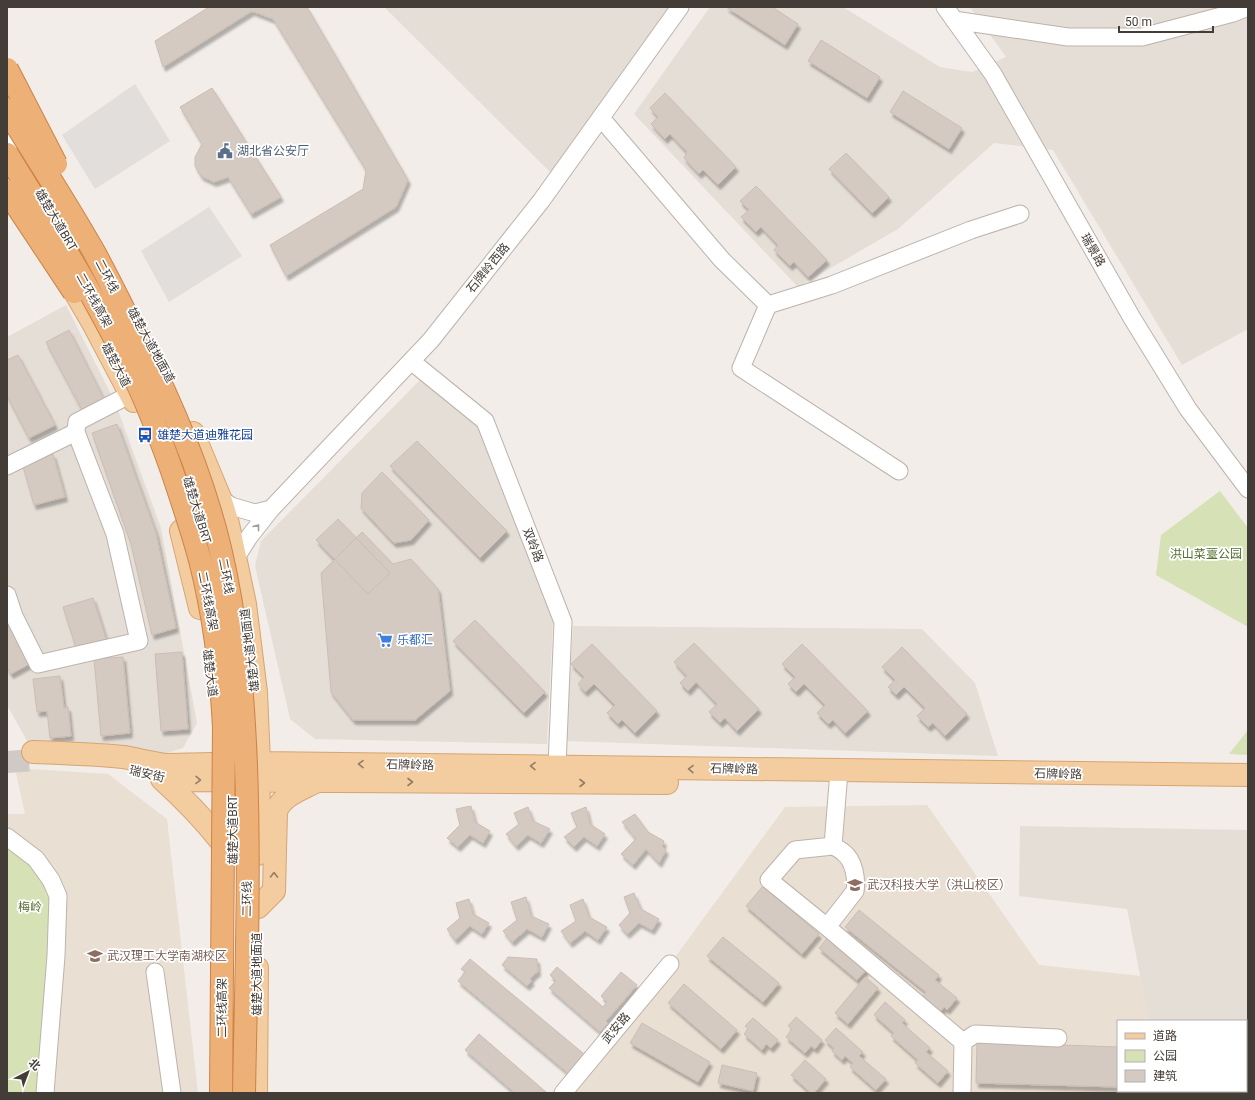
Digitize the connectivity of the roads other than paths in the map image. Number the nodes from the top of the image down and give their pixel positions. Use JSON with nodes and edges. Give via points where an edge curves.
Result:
{"nodes":[{"id":1,"x":680,"y":7,"type":"edge"},
{"id":2,"x":1248,"y":7,"type":"edge"},
{"id":3,"x":950,"y":13,"type":"edge"},
{"id":4,"x":7,"y":69,"type":"edge"},
{"id":5,"x":7,"y":96,"type":"edge"},
{"id":6,"x":7,"y":110,"type":"edge"},
{"id":7,"x":601,"y":118,"type":"junction"},
{"id":8,"x":7,"y":138,"type":"edge"},
{"id":9,"x":7,"y":154,"type":"edge"},
{"id":10,"x":7,"y":178,"type":"edge"},
{"id":11,"x":7,"y":191,"type":"edge"},
{"id":12,"x":1020,"y":214,"type":"dead end"},
{"id":13,"x":94,"y":252,"type":"junction"},
{"id":14,"x":768,"y":305,"type":"junction"},
{"id":15,"x":411,"y":361,"type":"junction"},
{"id":16,"x":131,"y":394,"type":"junction"},
{"id":17,"x":76,"y":432,"type":"junction"},
{"id":18,"x":7,"y":466,"type":"edge"},
{"id":19,"x":899,"y":471,"type":"dead end"},
{"id":20,"x":1248,"y":489,"type":"edge"},
{"id":21,"x":220,"y":498,"type":"junction"},
{"id":22,"x":271,"y":509,"type":"junction"},
{"id":23,"x":236,"y":559,"type":"junction"},
{"id":24,"x":7,"y":595,"type":"edge"},
{"id":25,"x":557,"y":766,"type":"junction"},
{"id":26,"x":259,"y":772,"type":"junction"},
{"id":27,"x":1248,"y":775,"type":"edge"},
{"id":28,"x":226,"y":777,"type":"junction"},
{"id":29,"x":838,"y":778,"type":"junction"},
{"id":30,"x":162,"y":779,"type":"junction"},
{"id":31,"x":317,"y":781,"type":"junction"},
{"id":32,"x":1248,"y":789,"type":"edge"},
{"id":33,"x":7,"y":837,"type":"edge"},
{"id":34,"x":219,"y":839,"type":"junction"},
{"id":35,"x":833,"y":846,"type":"junction"},
{"id":36,"x":258,"y":907,"type":"junction"},
{"id":37,"x":827,"y":927,"type":"junction"},
{"id":38,"x":670,"y":964,"type":"dead end"},
{"id":39,"x":155,"y":972,"type":"dead end"},
{"id":40,"x":1058,"y":1038,"type":"dead end"},
{"id":41,"x":964,"y":1042,"type":"junction"},
{"id":42,"x":45,"y":1093,"type":"edge"},
{"id":43,"x":172,"y":1093,"type":"edge"},
{"id":44,"x":223,"y":1093,"type":"edge"},
{"id":45,"x":235,"y":1093,"type":"edge"},
{"id":46,"x":244,"y":1093,"type":"edge"},
{"id":47,"x":256,"y":1093,"type":"edge"},
{"id":48,"x":562,"y":1093,"type":"edge"},
{"id":49,"x":962,"y":1093,"type":"edge"}],
"edges":[{"from":1,"to":7,"type":"street","name":"石牌岭西路"},
{"from":2,"to":3,"type":"street","via":[[1233,14],[1142,37],[1068,37]]},
{"from":3,"to":20,"type":"street","name":"瑞景路","via":[[993,74],[1132,318],[1188,409]]},
{"from":4,"to":13,"type":"highway","bridge":true,"via":[[75,202]]},
{"from":5,"to":21,"type":"main road","name":"雄楚大道地面道","via":[[173,384]]},
{"from":6,"to":13,"type":"highway","name":"二环线","bridge":true},
{"from":7,"to":14,"type":"street","via":[[722,260]]},
{"from":7,"to":15,"type":"street","name":"石牌岭西路","via":[[541,202],[431,340]]},
{"from":8,"to":28,"type":"street","name":"雄楚大道BRT","via":[[123,332],[162,414],[184,470],[211,556],[226,638]]},
{"from":9,"to":28,"type":"highway","name":"二环线高架","bridge":true,"via":[[71,258],[124,355],[155,423],[185,509],[202,568],[219,666]]},
{"from":10,"to":16,"type":"main road","name":"雄楚大道","via":[[82,302]]},
{"from":11,"to":28,"type":"highway","bridge":true,"via":[[60,270],[105,345],[141,416],[159,462],[194,570],[209,664],[216,754]]},
{"from":12,"to":14,"type":"street","via":[[971,230],[832,285]]},
{"from":13,"to":46,"type":"highway","name":"二环线","bridge":true,"via":[[150,360],[182,430],[209,511],[227,581],[245,727],[248,826]]},
{"from":14,"to":19,"type":"street","via":[[741,368]]},
{"from":15,"to":22,"type":"street","name":"石牌岭西路"},
{"from":15,"to":25,"type":"street","name":"双岭路","via":[[485,421],[563,622]]},
{"from":16,"to":17,"type":"street","via":[[77,422]]},
{"from":16,"to":28,"type":"main road","name":"雄楚大道","via":[[146,426],[179,521],[194,580]]},
{"from":17,"to":18,"type":"street"},
{"from":17,"to":24,"type":"street","via":[[115,534],[139,641],[38,664],[14,616]]},
{"from":21,"to":22,"type":"street","via":[[231,506],[255,513]]},
{"from":21,"to":23,"type":"main road","name":"雄楚大道地面道"},
{"from":23,"to":22,"type":"street","name":"石牌岭西路","one_way":true},
{"from":23,"to":26,"type":"main road","name":"雄楚大道地面道","via":[[245,604],[256,692]]},
{"from":25,"to":26,"type":"main road","name":"石牌岭路","one_way":true},
{"from":29,"to":25,"type":"main road","name":"石牌岭路","one_way":true},
{"from":26,"to":28,"type":"main road","name":"石牌岭路"},
{"from":26,"to":31,"type":"main road","name":"石牌岭路"},
{"from":26,"to":36,"type":"main road","name":"雄楚大道地面道"},
{"from":27,"to":29,"type":"main road","name":"石牌岭路"},
{"from":30,"to":28,"type":"main road","name":"瑞安街","one_way":true},
{"from":28,"to":30,"type":"main road","name":"瑞安街","via":[[110,756],[34,756],[115,766]]},
{"from":28,"to":34,"type":"main road","name":"雄楚大道"},
{"from":28,"to":44,"type":"highway","name":"二环线高架","bridge":true},
{"from":28,"to":45,"type":"street","name":"雄楚大道BRT"},
{"from":31,"to":29,"type":"main road","name":"石牌岭路","one_way":true},
{"from":29,"to":32,"type":"main road","name":"石牌岭路"},
{"from":29,"to":35,"type":"street"},
{"from":30,"to":34,"type":"main road","via":[[190,804]]},
{"from":36,"to":31,"type":"main road","one_way":true,"via":[[274,891],[278,805],[290,795]]},
{"from":33,"to":42,"type":"street","via":[[36,859],[51,880],[58,896]]},
{"from":34,"to":44,"type":"main road","name":"雄楚大道","via":[[224,950]]},
{"from":35,"to":37,"type":"street","via":[[850,859],[856,885],[855,891]]},
{"from":35,"to":37,"type":"street","via":[[796,850],[769,880]]},
{"from":36,"to":47,"type":"main road","name":"雄楚大道地面道"},
{"from":37,"to":41,"type":"street"},
{"from":38,"to":48,"type":"street","name":"武安路"},
{"from":39,"to":43,"type":"street"},
{"from":40,"to":41,"type":"street","via":[[975,1034]]},
{"from":41,"to":49,"type":"street"}]}
